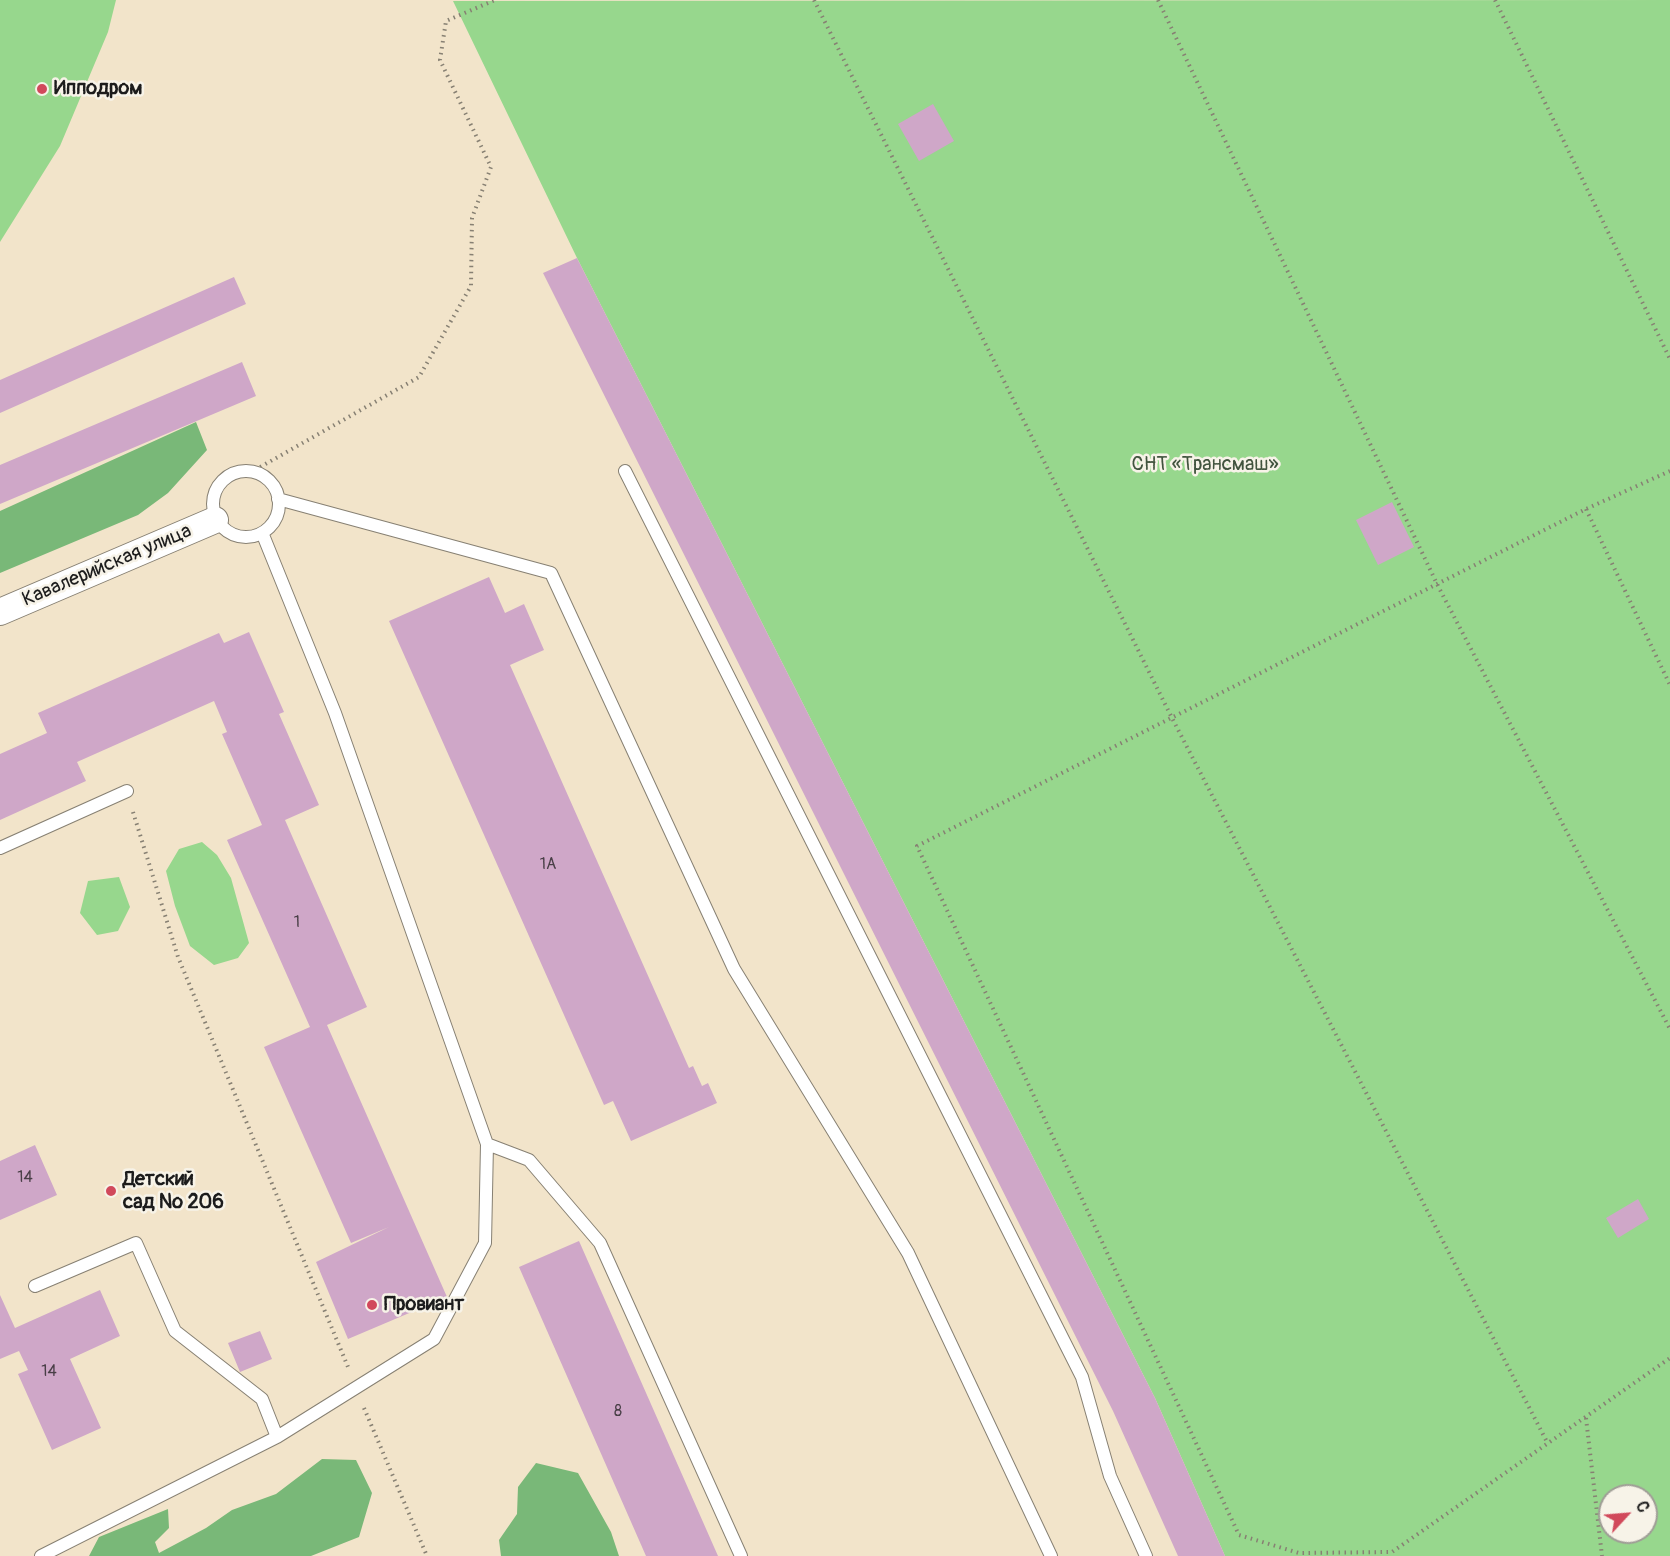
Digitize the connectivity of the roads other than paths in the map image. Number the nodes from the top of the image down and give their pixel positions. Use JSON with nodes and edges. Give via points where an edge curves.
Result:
{"nodes":[{"id":1,"x":625,"y":471,"type":"dead end"},
{"id":2,"x":278,"y":499,"type":"junction"},
{"id":3,"x":215,"y":520,"type":"junction"},
{"id":4,"x":263,"y":536,"type":"junction"},
{"id":5,"x":0,"y":612,"type":"edge"},
{"id":6,"x":126,"y":791,"type":"road end"},
{"id":7,"x":0,"y":848,"type":"edge"},
{"id":8,"x":487,"y":1144,"type":"junction"},
{"id":9,"x":35,"y":1286,"type":"dead end"},
{"id":10,"x":277,"y":1437,"type":"junction"},
{"id":11,"x":41,"y":1556,"type":"edge"},
{"id":12,"x":741,"y":1556,"type":"edge"},
{"id":13,"x":1051,"y":1556,"type":"edge"},
{"id":14,"x":1146,"y":1556,"type":"edge"}],
"edges":[{"from":1,"to":14,"type":"lane","via":[[1082,1377],[1110,1476]]},
{"from":2,"to":3,"type":"lane","via":[[276,485],[255,470],[228,474],[213,493]]},
{"from":2,"to":4,"type":"lane","via":[[279,516]]},
{"from":2,"to":13,"type":"lane","via":[[551,573],[734,969],[908,1252]]},
{"from":3,"to":4,"type":"lane","via":[[237,539]]},
{"from":3,"to":5,"type":"street","name":"Кавалерийская улица"},
{"from":4,"to":8,"type":"lane","via":[[335,712]]},
{"from":6,"to":7,"type":"lane"},
{"from":8,"to":10,"type":"lane","via":[[485,1243],[434,1340]]},
{"from":8,"to":12,"type":"lane","via":[[529,1160],[600,1243]]},
{"from":9,"to":10,"type":"lane","via":[[136,1244],[175,1331],[262,1399]]},
{"from":10,"to":11,"type":"lane"}]}
